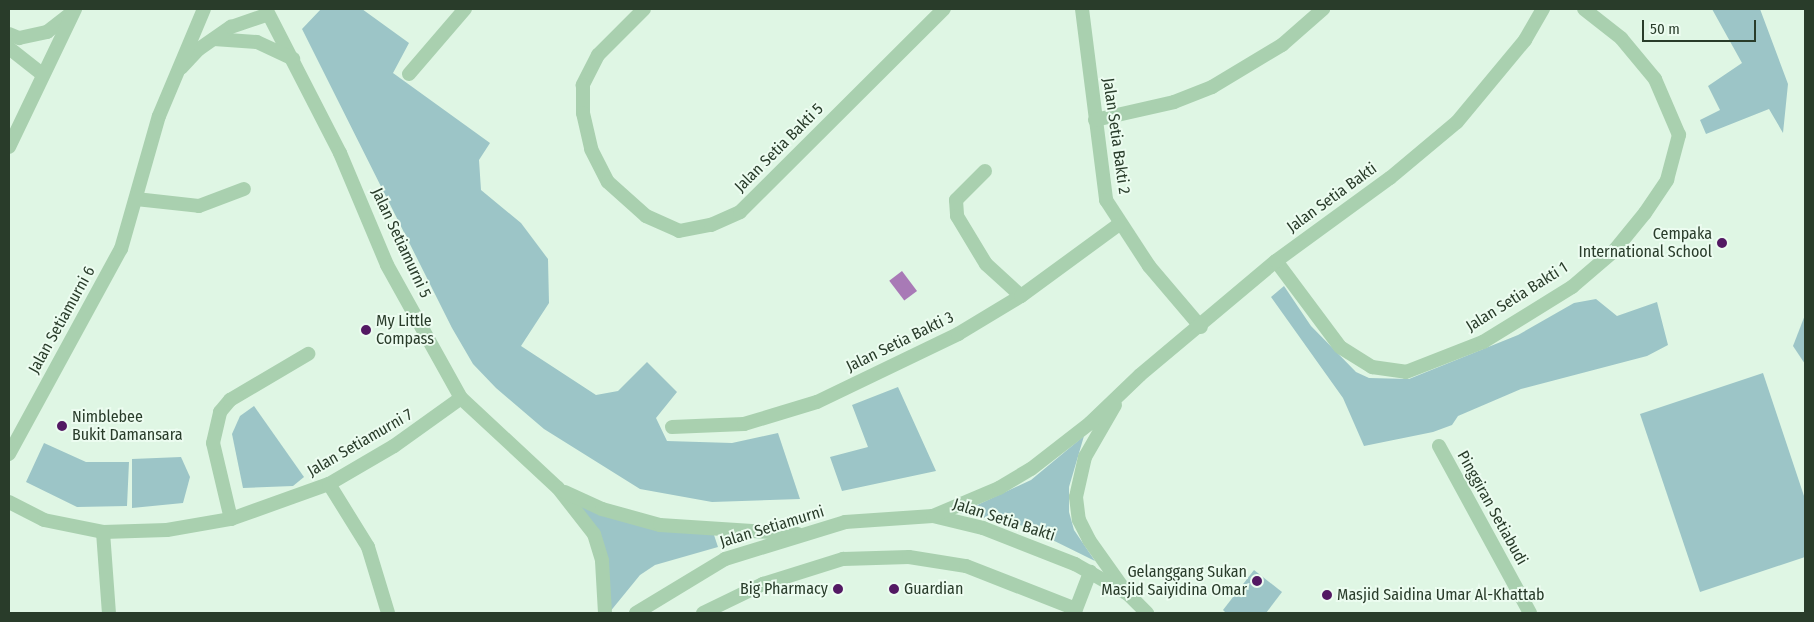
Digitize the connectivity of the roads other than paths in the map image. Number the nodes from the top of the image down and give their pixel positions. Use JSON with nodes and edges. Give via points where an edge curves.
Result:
{"nodes":[{"id":1,"x":204,"y":9,"type":"edge"},
{"id":2,"x":465,"y":9,"type":"edge"},
{"id":3,"x":644,"y":9,"type":"edge"},
{"id":4,"x":944,"y":9,"type":"edge"},
{"id":5,"x":1082,"y":9,"type":"edge"},
{"id":6,"x":1323,"y":9,"type":"edge"},
{"id":7,"x":1543,"y":9,"type":"edge"},
{"id":8,"x":1584,"y":9,"type":"edge"},
{"id":9,"x":74,"y":10,"type":"edge"},
{"id":10,"x":267,"y":12,"type":"edge"},
{"id":11,"x":9,"y":34,"type":"edge"},
{"id":12,"x":213,"y":39,"type":"junction"},
{"id":13,"x":9,"y":48,"type":"edge"},
{"id":14,"x":295,"y":61,"type":"junction"},
{"id":15,"x":42,"y":74,"type":"junction"},
{"id":16,"x":409,"y":74,"type":"dead end"},
{"id":17,"x":172,"y":80,"type":"junction"},
{"id":18,"x":1095,"y":120,"type":"junction"},
{"id":19,"x":9,"y":147,"type":"edge"},
{"id":20,"x":985,"y":172,"type":"dead end"},
{"id":21,"x":244,"y":188,"type":"dead end"},
{"id":22,"x":136,"y":199,"type":"junction"},
{"id":23,"x":1118,"y":225,"type":"junction"},
{"id":24,"x":1276,"y":261,"type":"junction"},
{"id":25,"x":1021,"y":296,"type":"junction"},
{"id":26,"x":1201,"y":327,"type":"junction"},
{"id":27,"x":308,"y":354,"type":"dead end"},
{"id":28,"x":1120,"y":396,"type":"junction"},
{"id":29,"x":461,"y":398,"type":"junction"},
{"id":30,"x":672,"y":427,"type":"dead end"},
{"id":31,"x":1439,"y":446,"type":"dead end"},
{"id":32,"x":9,"y":454,"type":"edge"},
{"id":33,"x":329,"y":484,"type":"junction"},
{"id":34,"x":558,"y":488,"type":"junction"},
{"id":35,"x":9,"y":502,"type":"edge"},
{"id":36,"x":933,"y":516,"type":"junction"},
{"id":37,"x":231,"y":518,"type":"junction"},
{"id":38,"x":103,"y":532,"type":"junction"},
{"id":39,"x":798,"y":534,"type":"junction"},
{"id":40,"x":1090,"y":572,"type":"junction"},
{"id":41,"x":1128,"y":594,"type":"junction"},
{"id":42,"x":109,"y":613,"type":"edge"},
{"id":43,"x":388,"y":613,"type":"edge"},
{"id":44,"x":605,"y":613,"type":"edge"},
{"id":45,"x":636,"y":613,"type":"edge"},
{"id":46,"x":703,"y":613,"type":"edge"},
{"id":47,"x":1147,"y":613,"type":"edge"},
{"id":48,"x":1530,"y":613,"type":"edge"}],
"edges":[{"from":1,"to":17,"type":"street","name":"Jalan Setiamurni 6"},
{"from":2,"to":16,"type":"street"},
{"from":3,"to":4,"type":"street","name":"Jalan Setia Bakti 5","via":[[598,55],[583,85],[583,113],[591,149],[608,182],[646,216],[679,231],[711,225],[740,212]]},
{"from":5,"to":18,"type":"street","name":"Jalan Setia Bakti 2"},
{"from":6,"to":18,"type":"street","via":[[1282,45],[1212,87],[1166,105]]},
{"from":7,"to":24,"type":"street","name":"Jalan Setia Bakti","via":[[1525,40],[1457,122],[1390,178]]},
{"from":8,"to":24,"type":"street","name":"Jalan Setia Bakti 1","via":[[1621,38],[1654,79],[1679,135],[1667,180],[1645,213],[1614,250],[1572,287],[1483,342],[1406,372],[1372,367],[1340,348]]},
{"from":9,"to":11,"type":"street","via":[[47,32],[19,38]]},
{"from":9,"to":15,"type":"street"},
{"from":10,"to":12,"type":"street","name":"Jalan Setiamurni 6"},
{"from":10,"to":14,"type":"street","name":"Jalan Setiamurni 5"},
{"from":12,"to":14,"type":"street","via":[[257,42]]},
{"from":12,"to":17,"type":"street","name":"Jalan Setiamurni 6"},
{"from":13,"to":15,"type":"street"},
{"from":14,"to":29,"type":"street","name":"Jalan Setiamurni 5","via":[[387,265]]},
{"from":15,"to":19,"type":"street"},
{"from":17,"to":22,"type":"street","name":"Jalan Setiamurni 6"},
{"from":18,"to":23,"type":"street","name":"Jalan Setia Bakti 2","via":[[1106,200]]},
{"from":20,"to":25,"type":"street","via":[[966,186],[956,200],[957,216],[986,264]]},
{"from":21,"to":22,"type":"street","via":[[199,206]]},
{"from":22,"to":32,"type":"street","name":"Jalan Setiamurni 6","via":[[121,249]]},
{"from":23,"to":25,"type":"street","name":"Jalan Setia Bakti 3"},
{"from":23,"to":26,"type":"street","name":"Jalan Setia Bakti 2"},
{"from":24,"to":26,"type":"street","name":"Jalan Setia Bakti"},
{"from":25,"to":30,"type":"street","name":"Jalan Setia Bakti 3","via":[[958,334],[808,405],[744,424]]},
{"from":26,"to":28,"type":"street","name":"Jalan Setia Bakti"},
{"from":27,"to":37,"type":"street","via":[[230,400],[220,412],[213,443]]},
{"from":28,"to":36,"type":"street","name":"Jalan Setia Bakti","via":[[1032,468],[999,488]]},
{"from":28,"to":41,"type":"street","name":"Jalan Setia Bakti","via":[[1085,457],[1076,497],[1079,520],[1089,540]]},
{"from":29,"to":33,"type":"street","name":"Jalan Setiamurni 7","via":[[394,446]]},
{"from":29,"to":34,"type":"street","name":"Jalan Setiamurni 5"},
{"from":31,"to":48,"type":"street","name":"Pinggiran Setiabudi"},
{"from":33,"to":37,"type":"street","name":"Jalan Setiamurni 7"},
{"from":33,"to":43,"type":"street","via":[[368,547]]},
{"from":34,"to":39,"type":"street","name":"Jalan Setiamurni 5","via":[[602,510],[660,525]]},
{"from":34,"to":44,"type":"street","name":"Jalan Setiamurni 5","via":[[594,534],[603,570]]},
{"from":35,"to":38,"type":"street","name":"Jalan Setiamurni 7","via":[[44,520]]},
{"from":36,"to":39,"type":"street","name":"Jalan Setiamurni","via":[[845,522]]},
{"from":36,"to":40,"type":"street","name":"Jalan Setia Bakti","via":[[1030,545]]},
{"from":37,"to":38,"type":"street","name":"Jalan Setiamurni 7","via":[[167,530]]},
{"from":38,"to":42,"type":"street"},
{"from":39,"to":45,"type":"street","name":"Jalan Setiamurni","via":[[716,563]]},
{"from":40,"to":41,"type":"street","name":"Jalan Setia Bakti"},
{"from":40,"to":46,"type":"street","via":[[1076,609],[966,566],[909,557],[843,559],[763,584]]},
{"from":41,"to":47,"type":"street","name":"Jalan Setia Bakti"}]}
